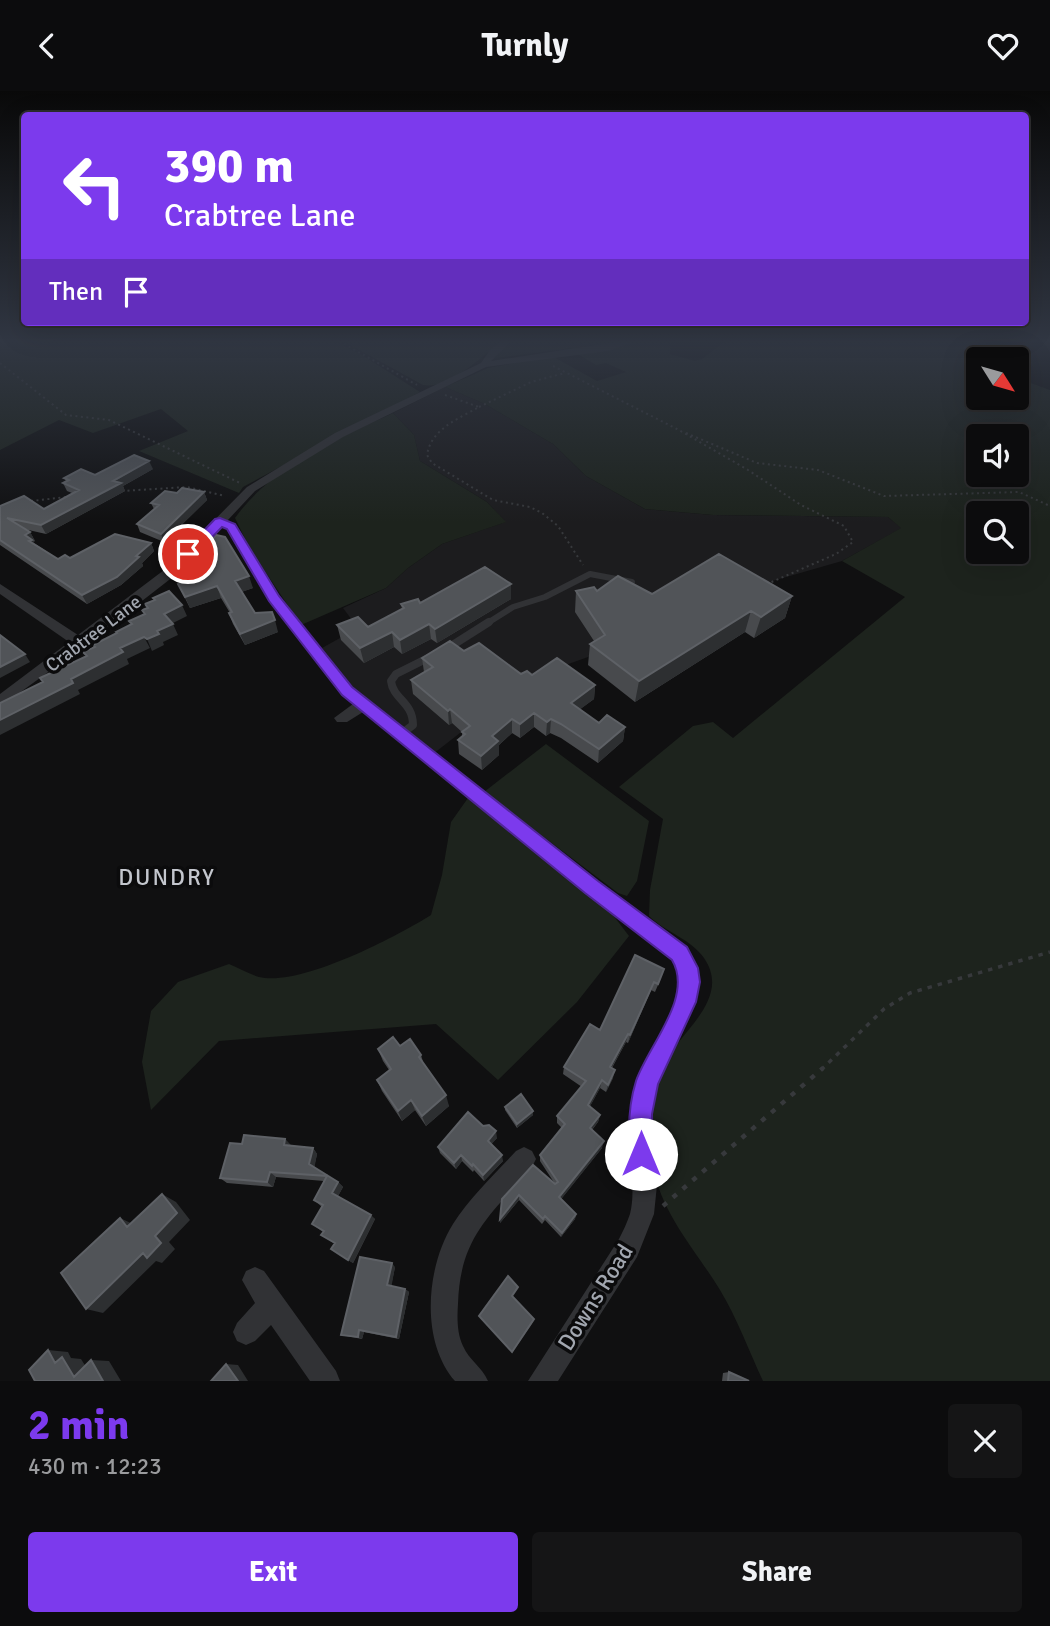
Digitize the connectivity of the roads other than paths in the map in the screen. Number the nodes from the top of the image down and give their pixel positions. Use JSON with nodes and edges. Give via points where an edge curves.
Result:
{"nodes":[{"id":1,"x":409,"y":401,"type":"edge"},
{"id":2,"x":220,"y":522,"type":"junction"},
{"id":3,"x":632,"y":582,"type":"edge"},
{"id":4,"x":0,"y":588,"type":"edge"},
{"id":5,"x":79,"y":643,"type":"junction"},
{"id":6,"x":0,"y":702,"type":"edge"},
{"id":7,"x":363,"y":705,"type":"junction"},
{"id":8,"x":342,"y":718,"type":"dead end"},
{"id":9,"x":400,"y":735,"type":"junction"},
{"id":10,"x":524,"y":1159,"type":"dead end"},
{"id":11,"x":255,"y":1280,"type":"dead end"},
{"id":12,"x":271,"y":1305,"type":"junction"},
{"id":13,"x":246,"y":1332,"type":"dead end"},
{"id":14,"x":327,"y":1381,"type":"edge"},
{"id":15,"x":474,"y":1381,"type":"edge"},
{"id":16,"x":542,"y":1381,"type":"edge"}],
"edges":[{"from":1,"to":2,"type":"street","name":"Crabtree Lane","via":[[338,435],[251,489]]},
{"from":2,"to":5,"type":"street","name":"Crabtree Lane","via":[[173,570]]},
{"from":2,"to":7,"type":"street","name":"Downs Road","via":[[231,526],[274,598]]},
{"from":3,"to":9,"type":"lane","via":[[590,574],[513,607],[460,642],[396,674],[390,686],[407,701],[413,719],[413,725]]},
{"from":4,"to":5,"type":"street"},
{"from":5,"to":6,"type":"street","name":"Crabtree Lane"},
{"from":7,"to":8,"type":"street"},
{"from":7,"to":9,"type":"street","name":"Downs Road"},
{"from":9,"to":16,"type":"street","name":"Downs Road","via":[[671,946],[688,968],[686,1002],[647,1082],[641,1114],[642,1214],[628,1248]]},
{"from":10,"to":15,"type":"street","via":[[461,1234],[448,1266],[450,1349]]},
{"from":11,"to":12,"type":"street"},
{"from":12,"to":13,"type":"street"},
{"from":12,"to":14,"type":"street"}]}
